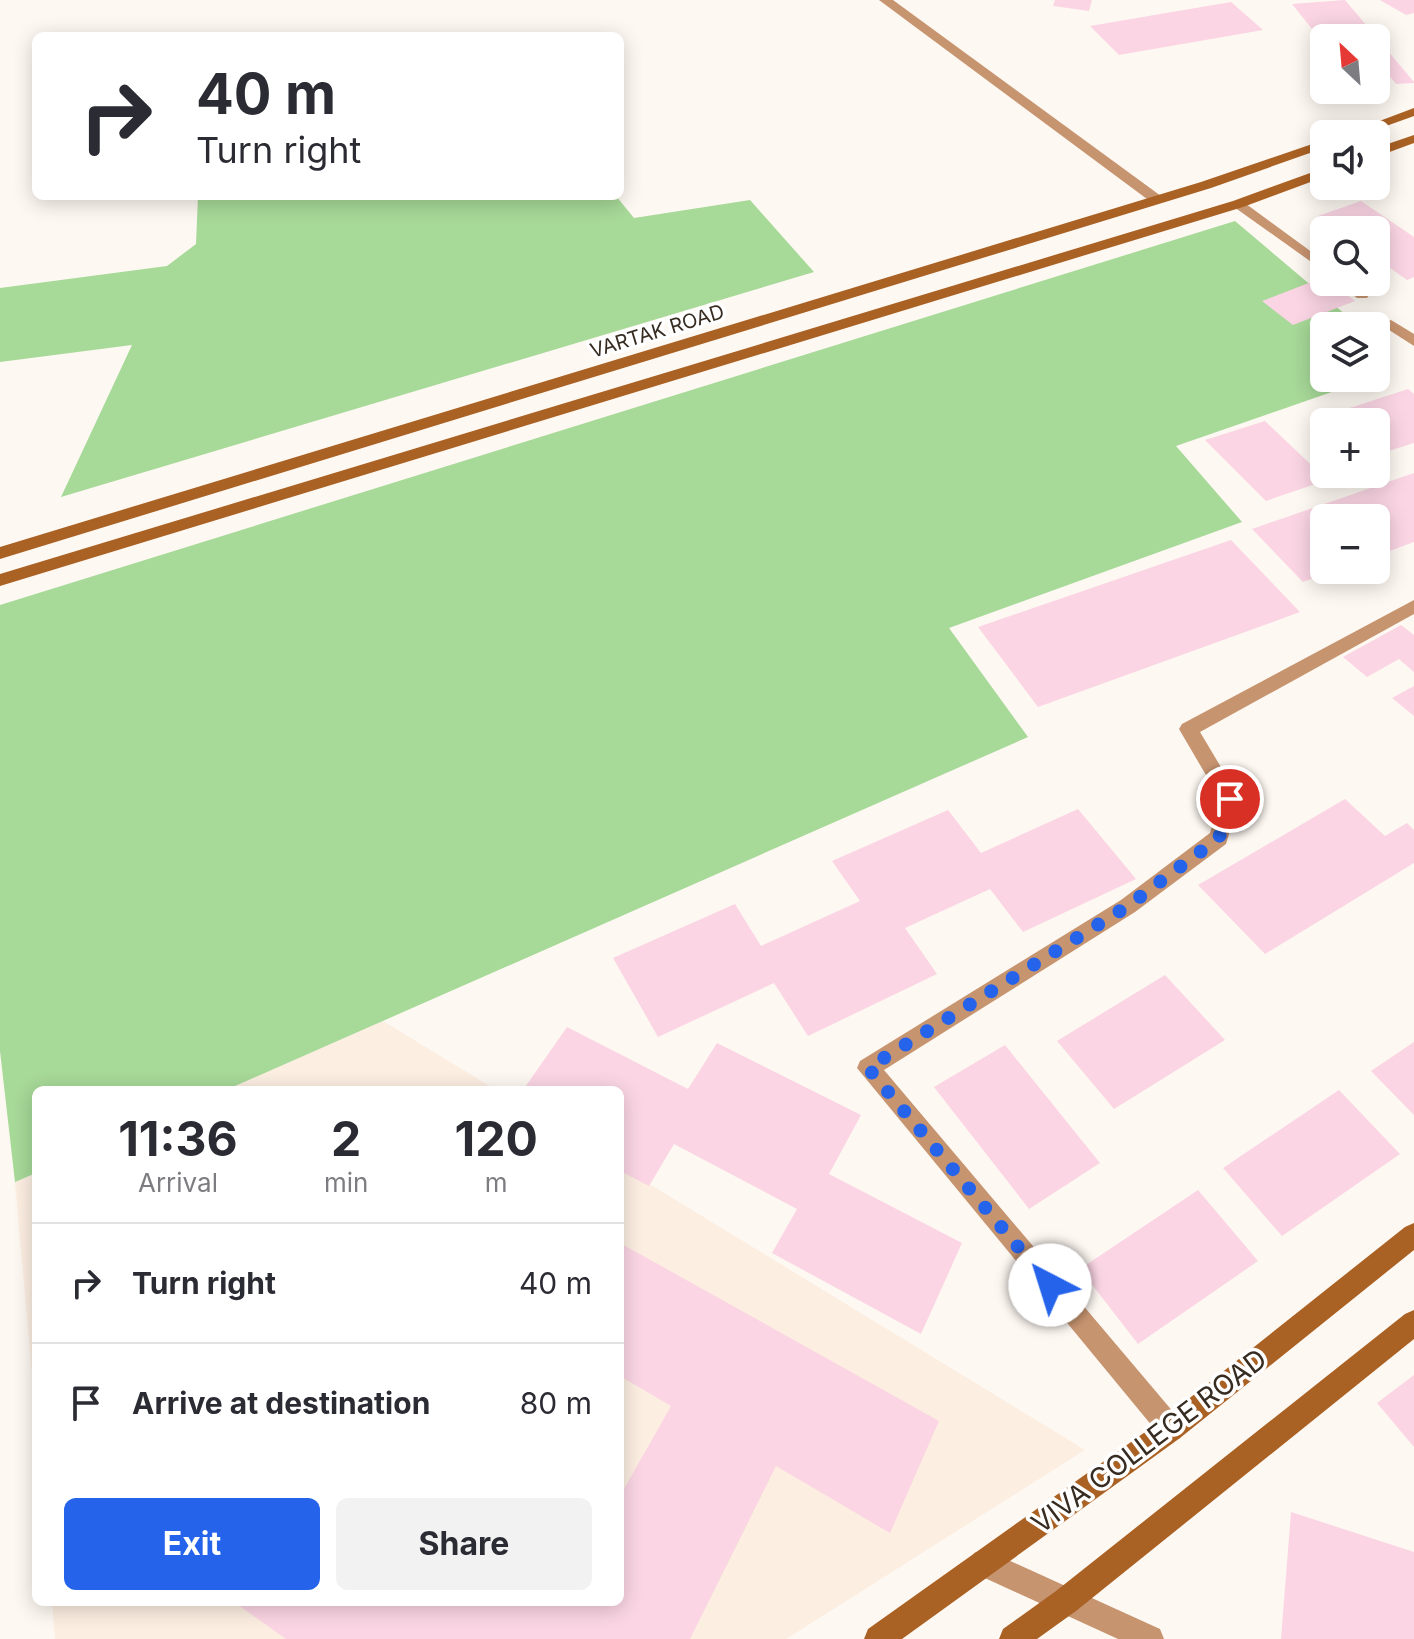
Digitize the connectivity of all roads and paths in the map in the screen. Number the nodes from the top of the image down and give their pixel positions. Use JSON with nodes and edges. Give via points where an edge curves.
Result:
{"nodes":[{"id":1,"x":885,"y":0,"type":"edge"},
{"id":2,"x":1414,"y":112,"type":"edge"},
{"id":3,"x":1390,"y":121,"type":"edge"},
{"id":4,"x":1414,"y":139,"type":"edge"},
{"id":5,"x":1390,"y":148,"type":"edge"},
{"id":6,"x":1310,"y":149,"type":"edge"},
{"id":7,"x":1310,"y":177,"type":"edge"},
{"id":8,"x":1156,"y":199,"type":"junction"},
{"id":9,"x":1238,"y":204,"type":"junction"},
{"id":10,"x":1310,"y":257,"type":"edge"},
{"id":11,"x":1391,"y":325,"type":"dead end"},
{"id":12,"x":1414,"y":341,"type":"edge"},
{"id":13,"x":0,"y":553,"type":"edge"},
{"id":14,"x":0,"y":580,"type":"edge"},
{"id":15,"x":1414,"y":606,"type":"edge"},
{"id":16,"x":1414,"y":1235,"type":"edge"},
{"id":17,"x":1414,"y":1323,"type":"edge"},
{"id":18,"x":1171,"y":1429,"type":"junction"},
{"id":19,"x":984,"y":1563,"type":"junction"},
{"id":20,"x":1066,"y":1601,"type":"junction"},
{"id":21,"x":878,"y":1639,"type":"edge"},
{"id":22,"x":1013,"y":1639,"type":"edge"},
{"id":23,"x":1150,"y":1639,"type":"edge"}],
"edges":[{"from":1,"to":8,"type":"street"},
{"from":2,"to":3,"type":"street"},
{"from":4,"to":5,"type":"street"},
{"from":6,"to":8,"type":"street","name":"VARTAK ROAD"},
{"from":7,"to":9,"type":"street","name":"VARTAK ROAD"},
{"from":8,"to":13,"type":"street","name":"VARTAK ROAD"},
{"from":9,"to":10,"type":"lane"},
{"from":9,"to":14,"type":"street","name":"VARTAK ROAD"},
{"from":11,"to":12,"type":"street"},
{"from":15,"to":18,"type":"street","via":[[1189,729],[1230,799],[1219,838],[1128,906],[868,1068]]},
{"from":16,"to":18,"type":"street","name":"VIVA COLLEGE ROAD"},
{"from":17,"to":20,"type":"street"},
{"from":18,"to":19,"type":"street","name":"VIVA COLLEGE ROAD"},
{"from":19,"to":20,"type":"street"},
{"from":19,"to":21,"type":"street","name":"VIVA COLLEGE ROAD"},
{"from":20,"to":22,"type":"street"},
{"from":20,"to":23,"type":"street"}]}
